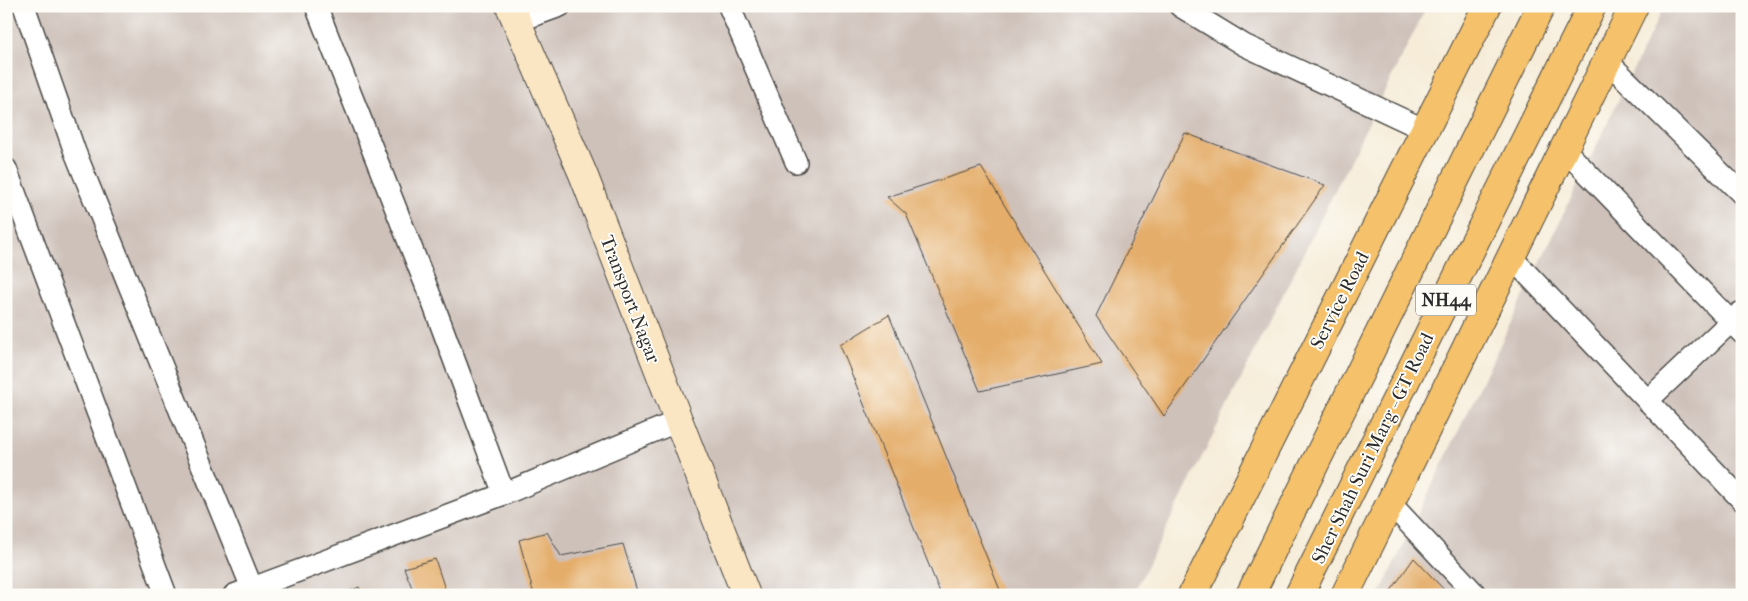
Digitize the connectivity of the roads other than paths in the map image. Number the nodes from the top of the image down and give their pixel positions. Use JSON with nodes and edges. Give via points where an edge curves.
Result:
{"nodes":[{"id":1,"x":24,"y":6,"type":"edge"},
{"id":2,"x":316,"y":6,"type":"edge"},
{"id":3,"x":560,"y":6,"type":"edge"},
{"id":4,"x":729,"y":6,"type":"edge"},
{"id":5,"x":1180,"y":6,"type":"edge"},
{"id":6,"x":1488,"y":6,"type":"edge"},
{"id":7,"x":1541,"y":6,"type":"edge"},
{"id":8,"x":1592,"y":6,"type":"edge"},
{"id":9,"x":1634,"y":6,"type":"edge"},
{"id":10,"x":513,"y":14,"type":"edge"},
{"id":11,"x":1608,"y":61,"type":"junction"},
{"id":12,"x":1425,"y":130,"type":"junction"},
{"id":13,"x":1564,"y":149,"type":"junction"},
{"id":14,"x":796,"y":162,"type":"dead end"},
{"id":15,"x":6,"y":169,"type":"edge"},
{"id":16,"x":1742,"y":194,"type":"edge"},
{"id":17,"x":1511,"y":257,"type":"junction"},
{"id":18,"x":1738,"y":322,"type":"edge"},
{"id":19,"x":1648,"y":400,"type":"junction"},
{"id":20,"x":678,"y":421,"type":"junction"},
{"id":21,"x":504,"y":494,"type":"junction"},
{"id":22,"x":1742,"y":500,"type":"edge"},
{"id":23,"x":1390,"y":503,"type":"junction"},
{"id":24,"x":243,"y":592,"type":"edge"},
{"id":25,"x":166,"y":595,"type":"edge"},
{"id":26,"x":746,"y":595,"type":"edge"},
{"id":27,"x":1192,"y":595,"type":"edge"},
{"id":28,"x":1250,"y":595,"type":"edge"},
{"id":29,"x":1299,"y":595,"type":"edge"},
{"id":30,"x":1344,"y":595,"type":"edge"},
{"id":31,"x":1476,"y":595,"type":"edge"}],
"edges":[{"from":1,"to":24,"type":"street","via":[[75,152]]},
{"from":2,"to":21,"type":"street","via":[[434,303]]},
{"from":3,"to":10,"type":"street"},
{"from":4,"to":14,"type":"street"},
{"from":5,"to":12,"type":"street","via":[[1244,45]]},
{"from":6,"to":12,"type":"main road","name":"Service Road"},
{"from":7,"to":28,"type":"main road","number":"NH44"},
{"from":8,"to":29,"type":"main road","name":"Sher Shah Suri Marg - GT Road","number":"NH44"},
{"from":9,"to":11,"type":"main road"},
{"from":10,"to":20,"type":"street","name":"Transport Nagar","via":[[583,174]]},
{"from":11,"to":13,"type":"main road"},
{"from":11,"to":16,"type":"street"},
{"from":12,"to":27,"type":"main road","name":"Service Road"},
{"from":13,"to":17,"type":"main road"},
{"from":13,"to":18,"type":"street"},
{"from":15,"to":25,"type":"street"},
{"from":17,"to":19,"type":"street"},
{"from":17,"to":23,"type":"main road"},
{"from":18,"to":19,"type":"street"},
{"from":19,"to":22,"type":"street"},
{"from":20,"to":21,"type":"street"},
{"from":20,"to":26,"type":"street","name":"Transport Nagar"},
{"from":21,"to":24,"type":"street"},
{"from":23,"to":30,"type":"main road"},
{"from":23,"to":31,"type":"street"}]}
